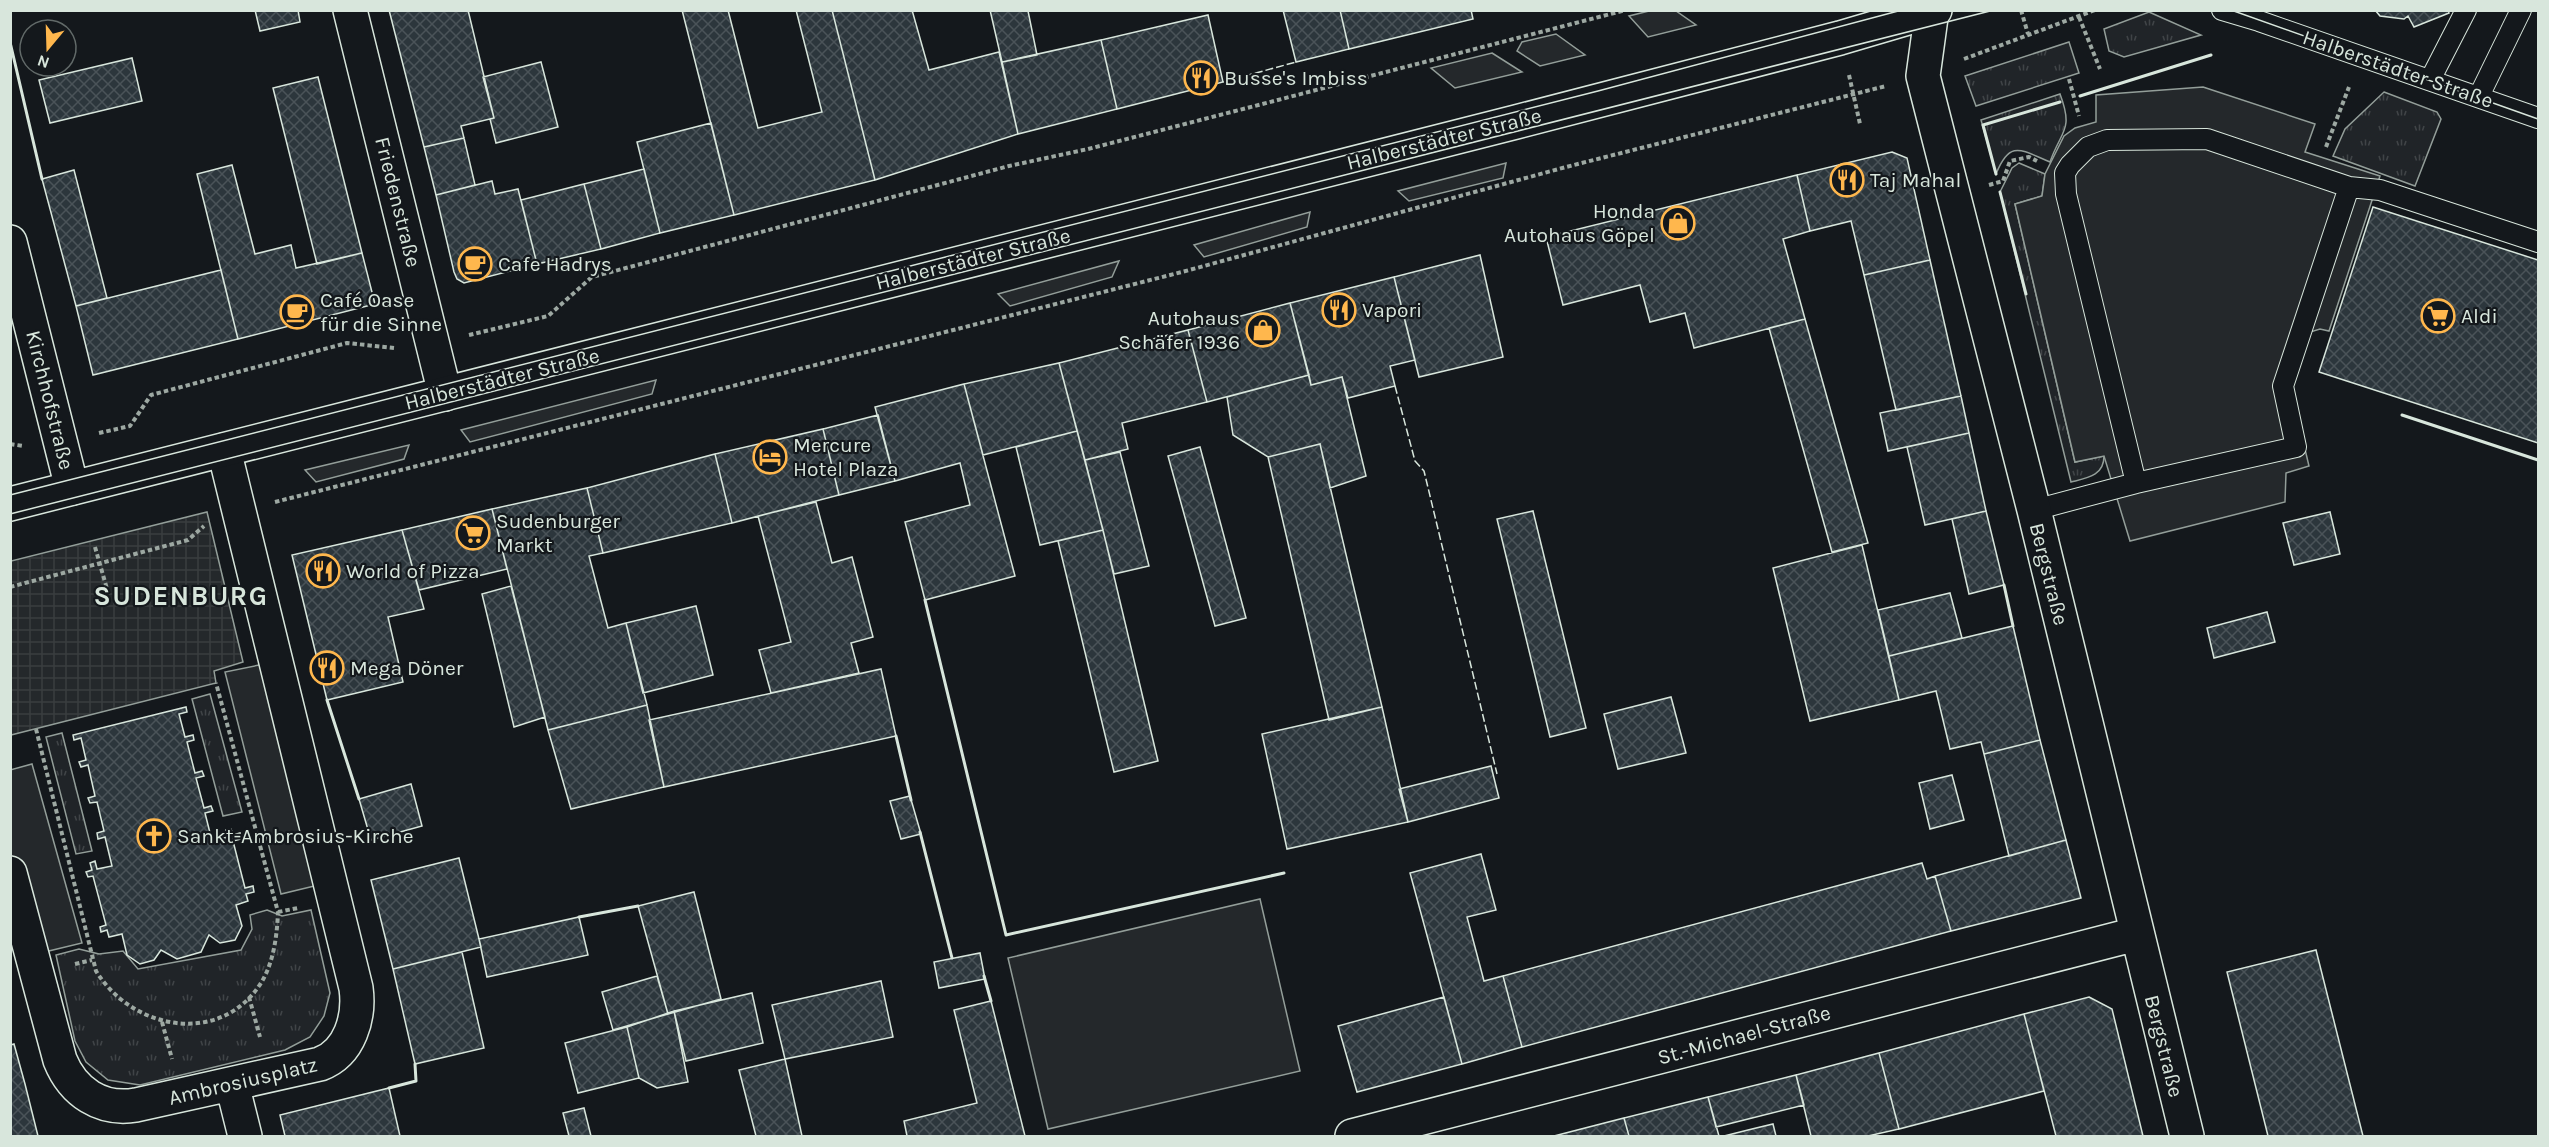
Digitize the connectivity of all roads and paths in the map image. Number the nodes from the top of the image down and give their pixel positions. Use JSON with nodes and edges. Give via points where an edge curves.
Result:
{"nodes":[{"id":1,"x":350,"y":10,"type":"edge"},
{"id":2,"x":1626,"y":10,"type":"edge"},
{"id":3,"x":2021,"y":10,"type":"edge"},
{"id":4,"x":2095,"y":10,"type":"edge"},
{"id":5,"x":2222,"y":10,"type":"edge"},
{"id":6,"x":2466,"y":10,"type":"edge"},
{"id":7,"x":2521,"y":10,"type":"edge"},
{"id":8,"x":1933,"y":11,"type":"edge"},
{"id":9,"x":2079,"y":16,"type":"junction"},
{"id":10,"x":2028,"y":34,"type":"junction"},
{"id":11,"x":2360,"y":55,"type":"junction"},
{"id":12,"x":1968,"y":58,"type":"dead end"},
{"id":13,"x":2100,"y":69,"type":"dead end"},
{"id":14,"x":2069,"y":79,"type":"dead end"},
{"id":15,"x":2430,"y":80,"type":"junction"},
{"id":16,"x":1880,"y":88,"type":"dead end"},
{"id":17,"x":2479,"y":96,"type":"junction"},
{"id":18,"x":2538,"y":118,"type":"edge"},
{"id":19,"x":2088,"y":147,"type":"junction"},
{"id":20,"x":2065,"y":174,"type":"junction"},
{"id":21,"x":2316,"y":176,"type":"junction"},
{"id":22,"x":2349,"y":187,"type":"junction"},
{"id":23,"x":1952,"y":195,"type":"junction"},
{"id":24,"x":10,"y":242,"type":"edge"},
{"id":25,"x":2538,"y":242,"type":"edge"},
{"id":26,"x":433,"y":343,"type":"junction"},
{"id":27,"x":445,"y":394,"type":"junction"},
{"id":28,"x":60,"y":441,"type":"junction"},
{"id":29,"x":10,"y":444,"type":"edge"},
{"id":30,"x":224,"y":450,"type":"junction"},
{"id":31,"x":2136,"y":483,"type":"junction"},
{"id":32,"x":72,"y":488,"type":"junction"},
{"id":33,"x":269,"y":503,"type":"dead end"},
{"id":34,"x":10,"y":504,"type":"edge"},
{"id":35,"x":2034,"y":510,"type":"junction"},
{"id":36,"x":210,"y":520,"type":"dead end"},
{"id":37,"x":95,"y":547,"type":"dead end"},
{"id":38,"x":100,"y":563,"type":"junction"},
{"id":39,"x":10,"y":587,"type":"edge"},
{"id":40,"x":107,"y":589,"type":"dead end"},
{"id":41,"x":216,"y":683,"type":"dead end"},
{"id":42,"x":36,"y":729,"type":"dead end"},
{"id":43,"x":10,"y":873,"type":"edge"},
{"id":44,"x":2136,"y":934,"type":"junction"},
{"id":45,"x":232,"y":1084,"type":"junction"},
{"id":46,"x":245,"y":1137,"type":"edge"},
{"id":47,"x":1352,"y":1137,"type":"edge"},
{"id":48,"x":2187,"y":1137,"type":"edge"}],
"edges":[{"from":1,"to":26,"type":"street","name":"Friedenstraße"},
{"from":2,"to":26,"type":"path","via":[[1009,166],[592,277],[548,316]]},
{"from":3,"to":10,"type":"path"},
{"from":4,"to":9,"type":"path"},
{"from":5,"to":11,"type":"lane","name":"Halberstädter Straße"},
{"from":6,"to":15,"type":"lane"},
{"from":7,"to":17,"type":"lane"},
{"from":8,"to":23,"type":"street","name":"Bergstraße","via":[[1923,76]]},
{"from":8,"to":27,"type":"street","name":"Halberstädter Straße","via":[[1721,69]]},
{"from":9,"to":10,"type":"path"},
{"from":9,"to":13,"type":"path"},
{"from":10,"to":12,"type":"path"},
{"from":11,"to":15,"type":"lane","name":"Halberstädter Straße"},
{"from":11,"to":21,"type":"path"},
{"from":14,"to":19,"type":"path"},
{"from":15,"to":17,"type":"lane","name":"Halberstädter Straße"},
{"from":16,"to":33,"type":"path","via":[[1566,167],[1182,272]]},
{"from":17,"to":18,"type":"lane","name":"Halberstädter Straße"},
{"from":19,"to":20,"type":"lane"},
{"from":19,"to":21,"type":"lane","via":[[2107,140],[2207,139]]},
{"from":20,"to":23,"type":"path","via":[[2029,157],[2010,160],[2003,181]]},
{"from":20,"to":31,"type":"lane","via":[[2066,194]]},
{"from":21,"to":22,"type":"lane"},
{"from":22,"to":25,"type":"lane","via":[[2380,190]]},
{"from":22,"to":31,"type":"lane","via":[[2283,386],[2296,447]]},
{"from":23,"to":35,"type":"street","name":"Bergstraße"},
{"from":24,"to":28,"type":"street","name":"Kirchhofstraße"},
{"from":26,"to":27,"type":"street","name":"Friedenstraße"},
{"from":26,"to":28,"type":"path","via":[[408,350],[347,343],[151,395],[130,426]]},
{"from":27,"to":30,"type":"street","name":"Halberstädter Straße"},
{"from":28,"to":29,"type":"path","via":[[21,447]]},
{"from":28,"to":32,"type":"street","name":"Kirchhofstraße"},
{"from":30,"to":32,"type":"street","name":"Halberstädter Straße"},
{"from":30,"to":45,"type":"street","name":"Ambrosiusplatz","via":[[358,1006],[348,1037],[328,1061]]},
{"from":31,"to":35,"type":"lane"},
{"from":32,"to":34,"type":"street","name":"Halberstädter Straße"},
{"from":35,"to":44,"type":"street","name":"Bergstraße"},
{"from":36,"to":38,"type":"path","via":[[188,540]]},
{"from":37,"to":38,"type":"path"},
{"from":38,"to":39,"type":"path"},
{"from":38,"to":40,"type":"path"},
{"from":41,"to":42,"type":"path","via":[[278,912],[272,956],[262,982],[242,1003],[210,1019],[176,1023],[147,1017],[120,1000],[96,972]]},
{"from":43,"to":45,"type":"street","name":"Ambrosiusplatz","via":[[60,1060],[76,1087],[103,1104],[126,1107]]},
{"from":44,"to":47,"type":"street","name":"St.-Michael-Straße"},
{"from":44,"to":48,"type":"street","name":"Bergstraße"},
{"from":45,"to":46,"type":"street"}]}
